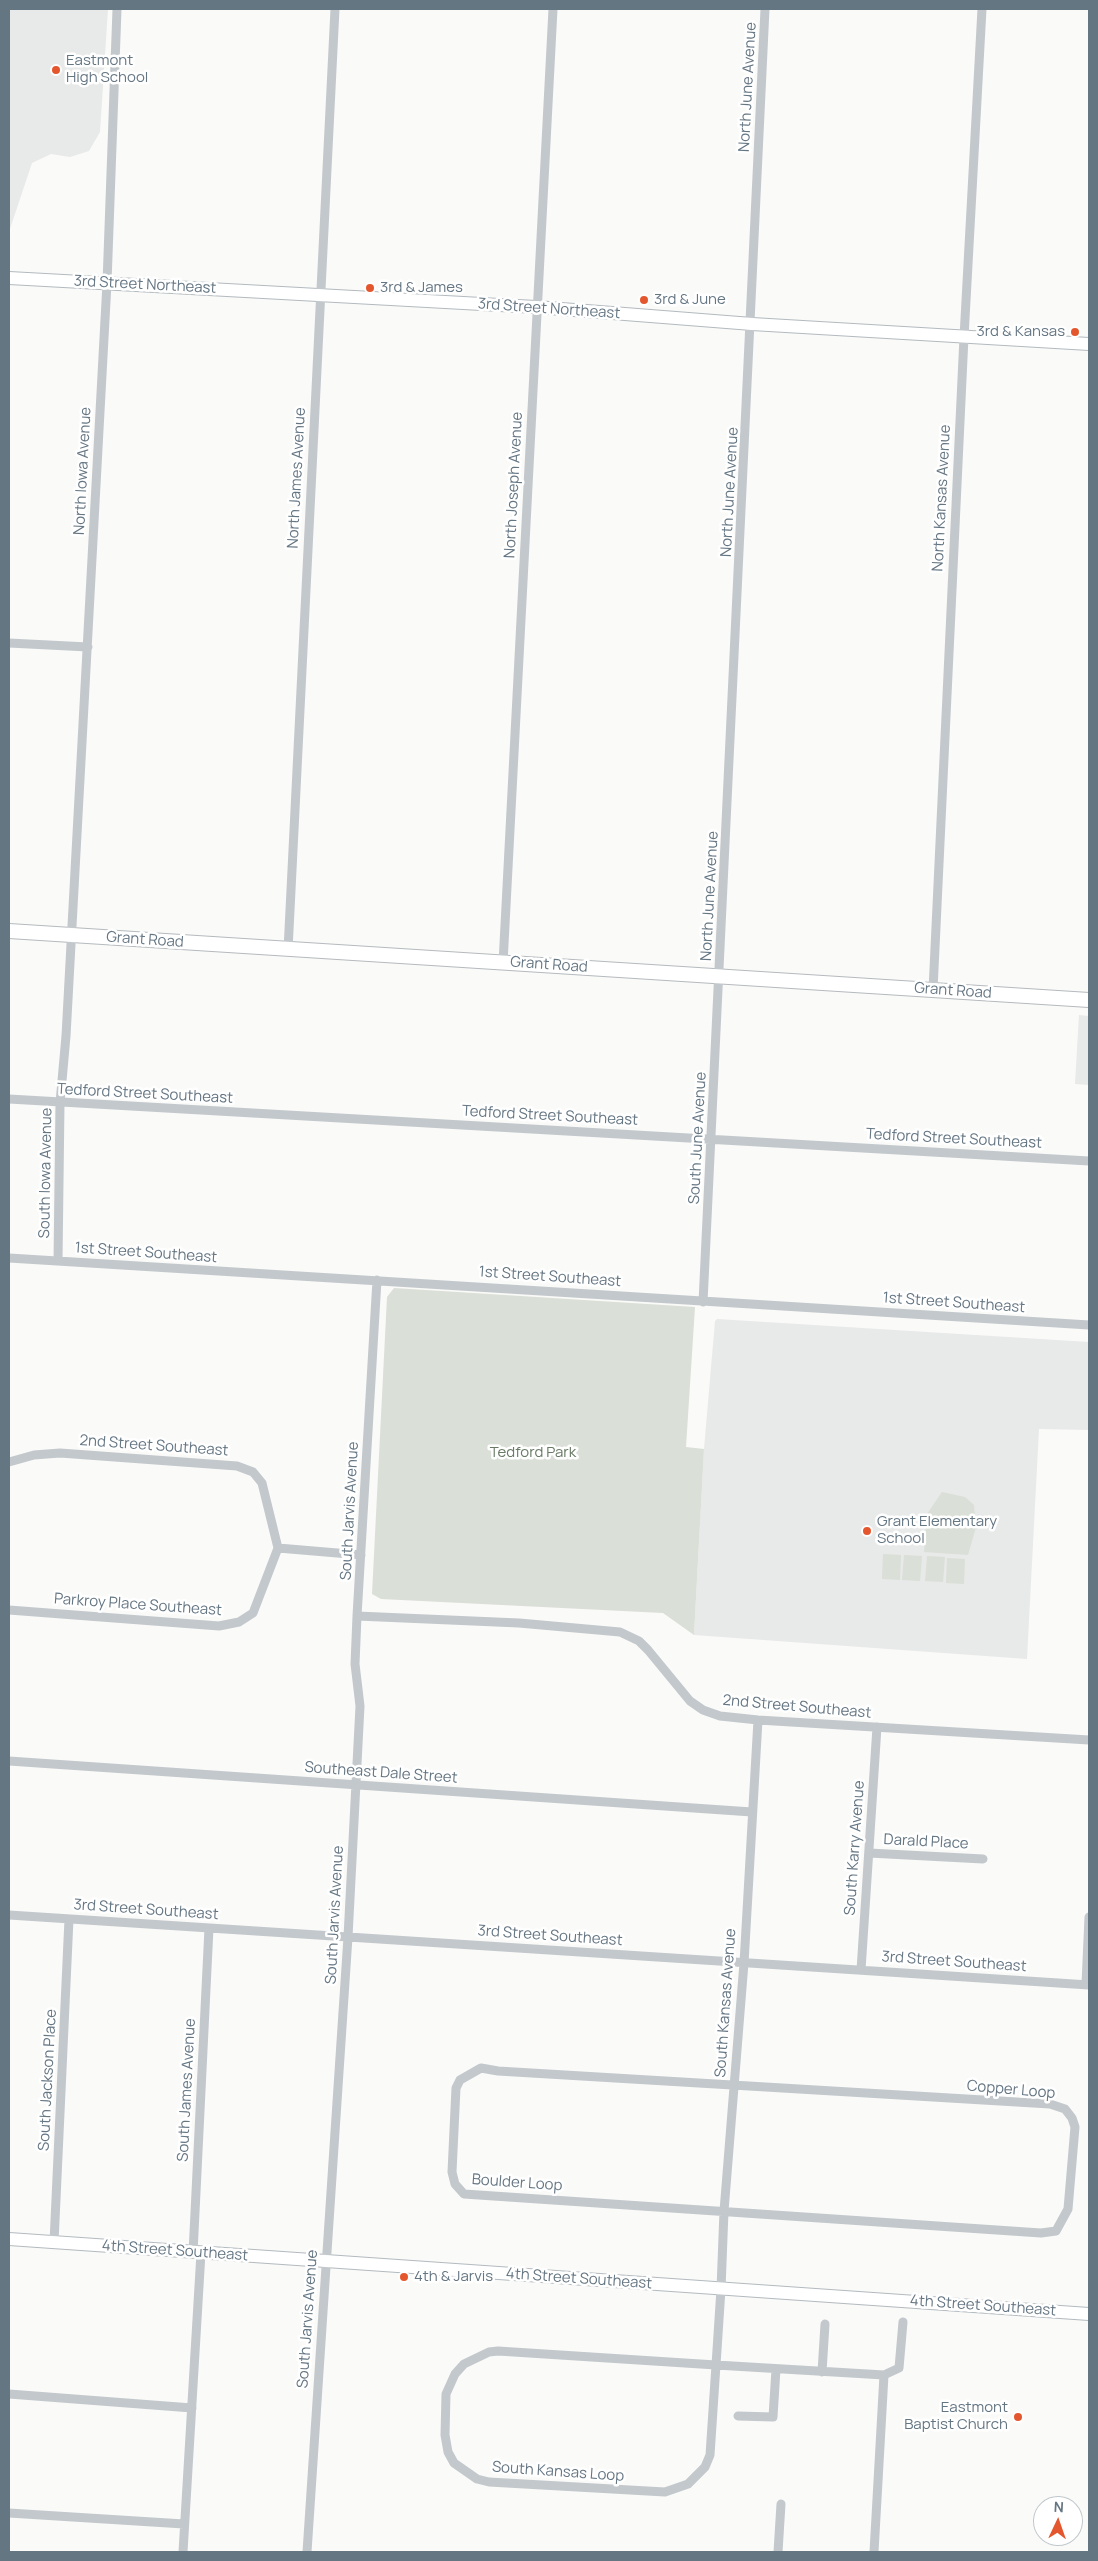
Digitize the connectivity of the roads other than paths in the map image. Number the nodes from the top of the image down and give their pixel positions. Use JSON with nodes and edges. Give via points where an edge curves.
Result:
{"nodes":[{"id":1,"x":117,"y":9,"type":"edge"},
{"id":2,"x":335,"y":9,"type":"edge"},
{"id":3,"x":552,"y":9,"type":"edge"},
{"id":4,"x":765,"y":9,"type":"edge"},
{"id":5,"x":982,"y":9,"type":"edge"},
{"id":6,"x":9,"y":278,"type":"edge"},
{"id":7,"x":107,"y":283,"type":"junction"},
{"id":8,"x":320,"y":295,"type":"junction"},
{"id":9,"x":536,"y":307,"type":"junction"},
{"id":10,"x":752,"y":324,"type":"junction"},
{"id":11,"x":964,"y":336,"type":"junction"},
{"id":12,"x":1089,"y":344,"type":"edge"},
{"id":13,"x":9,"y":643,"type":"edge"},
{"id":14,"x":88,"y":647,"type":"junction"},
{"id":15,"x":9,"y":931,"type":"edge"},
{"id":16,"x":72,"y":935,"type":"junction"},
{"id":17,"x":288,"y":950,"type":"junction"},
{"id":18,"x":503,"y":962,"type":"junction"},
{"id":19,"x":719,"y":976,"type":"junction"},
{"id":20,"x":934,"y":990,"type":"junction"},
{"id":21,"x":1089,"y":1000,"type":"edge"},
{"id":22,"x":9,"y":1099,"type":"edge"},
{"id":23,"x":60,"y":1103,"type":"junction"},
{"id":24,"x":711,"y":1138,"type":"junction"},
{"id":25,"x":1089,"y":1161,"type":"edge"},
{"id":26,"x":9,"y":1258,"type":"edge"},
{"id":27,"x":58,"y":1261,"type":"junction"},
{"id":28,"x":377,"y":1280,"type":"junction"},
{"id":29,"x":703,"y":1302,"type":"junction"},
{"id":30,"x":1089,"y":1325,"type":"edge"},
{"id":31,"x":9,"y":1462,"type":"edge"},
{"id":32,"x":278,"y":1548,"type":"junction"},
{"id":33,"x":361,"y":1555,"type":"junction"},
{"id":34,"x":9,"y":1610,"type":"edge"},
{"id":35,"x":357,"y":1616,"type":"junction"},
{"id":36,"x":758,"y":1720,"type":"junction"},
{"id":37,"x":877,"y":1727,"type":"junction"},
{"id":38,"x":1089,"y":1740,"type":"edge"},
{"id":39,"x":9,"y":1761,"type":"edge"},
{"id":40,"x":356,"y":1786,"type":"junction"},
{"id":41,"x":752,"y":1812,"type":"junction"},
{"id":42,"x":869,"y":1853,"type":"junction"},
{"id":43,"x":983,"y":1859,"type":"dead end"},
{"id":44,"x":9,"y":1915,"type":"edge"},
{"id":45,"x":1089,"y":1917,"type":"edge"},
{"id":46,"x":69,"y":1919,"type":"junction"},
{"id":47,"x":209,"y":1928,"type":"junction"},
{"id":48,"x":348,"y":1937,"type":"junction"},
{"id":49,"x":744,"y":1962,"type":"junction"},
{"id":50,"x":861,"y":1970,"type":"junction"},
{"id":51,"x":1087,"y":1984,"type":"edge"},
{"id":52,"x":733,"y":2086,"type":"junction"},
{"id":53,"x":724,"y":2212,"type":"junction"},
{"id":54,"x":9,"y":2238,"type":"edge"},
{"id":55,"x":54,"y":2242,"type":"junction"},
{"id":56,"x":197,"y":2253,"type":"junction"},
{"id":57,"x":326,"y":2262,"type":"junction"},
{"id":58,"x":721,"y":2289,"type":"junction"},
{"id":59,"x":1089,"y":2314,"type":"edge"},
{"id":60,"x":903,"y":2322,"type":"dead end"},
{"id":61,"x":825,"y":2324,"type":"dead end"},
{"id":62,"x":716,"y":2365,"type":"junction"},
{"id":63,"x":776,"y":2369,"type":"junction"},
{"id":64,"x":822,"y":2372,"type":"junction"},
{"id":65,"x":884,"y":2375,"type":"junction"},
{"id":66,"x":9,"y":2394,"type":"edge"},
{"id":67,"x":192,"y":2408,"type":"junction"},
{"id":68,"x":738,"y":2416,"type":"dead end"},
{"id":69,"x":781,"y":2504,"type":"dead end"},
{"id":70,"x":9,"y":2513,"type":"edge"},
{"id":71,"x":184,"y":2524,"type":"junction"},
{"id":72,"x":182,"y":2552,"type":"edge"},
{"id":73,"x":307,"y":2552,"type":"edge"},
{"id":74,"x":778,"y":2552,"type":"edge"},
{"id":75,"x":874,"y":2552,"type":"edge"}],
"edges":[{"from":1,"to":7,"type":"street","name":"North Iowa Avenue"},
{"from":2,"to":8,"type":"street","name":"North James Avenue"},
{"from":3,"to":9,"type":"street","name":"North Joseph Avenue"},
{"from":4,"to":10,"type":"street","name":"North June Avenue"},
{"from":5,"to":11,"type":"street","name":"North Kansas Avenue"},
{"from":6,"to":7,"type":"street","name":"3rd Street Northeast"},
{"from":7,"to":8,"type":"street","name":"3rd Street Northeast"},
{"from":7,"to":14,"type":"street","name":"North Iowa Avenue"},
{"from":8,"to":9,"type":"street","name":"3rd Street Northeast"},
{"from":8,"to":17,"type":"street","name":"North James Avenue"},
{"from":9,"to":10,"type":"street","name":"3rd Street Northeast"},
{"from":9,"to":18,"type":"street","name":"North Joseph Avenue"},
{"from":10,"to":11,"type":"street","name":"3rd Street Northeast"},
{"from":10,"to":19,"type":"street","name":"North June Avenue"},
{"from":11,"to":12,"type":"street","name":"3rd Street Northeast"},
{"from":11,"to":20,"type":"street","name":"North Kansas Avenue"},
{"from":13,"to":14,"type":"street"},
{"from":14,"to":16,"type":"street","name":"North Iowa Avenue"},
{"from":15,"to":16,"type":"main road","name":"Grant Road"},
{"from":16,"to":17,"type":"main road","name":"Grant Road"},
{"from":16,"to":23,"type":"street","name":"South Iowa Avenue"},
{"from":17,"to":18,"type":"main road","name":"Grant Road"},
{"from":18,"to":19,"type":"main road","name":"Grant Road"},
{"from":19,"to":20,"type":"main road","name":"Grant Road"},
{"from":19,"to":24,"type":"street","name":"South June Avenue"},
{"from":20,"to":21,"type":"main road","name":"Grant Road"},
{"from":22,"to":23,"type":"street","name":"Tedford Street Southeast"},
{"from":23,"to":24,"type":"street","name":"Tedford Street Southeast"},
{"from":23,"to":27,"type":"street","name":"South Iowa Avenue"},
{"from":24,"to":25,"type":"street","name":"Tedford Street Southeast"},
{"from":24,"to":29,"type":"street","name":"South June Avenue"},
{"from":26,"to":27,"type":"street","name":"1st Street Southeast"},
{"from":27,"to":28,"type":"street","name":"1st Street Southeast"},
{"from":28,"to":29,"type":"street","name":"1st Street Southeast"},
{"from":28,"to":33,"type":"street","name":"South Jarvis Avenue"},
{"from":29,"to":30,"type":"street","name":"1st Street Southeast"},
{"from":31,"to":32,"type":"street","name":"2nd Street Southeast","via":[[34,1455],[60,1453],[236,1466],[253,1472],[262,1483]]},
{"from":32,"to":33,"type":"street"},
{"from":32,"to":34,"type":"street","name":"Parkroy Place Southeast","via":[[253,1613],[239,1622],[219,1626]]},
{"from":33,"to":35,"type":"street","name":"South Jarvis Avenue"},
{"from":35,"to":36,"type":"street","name":"2nd Street Southeast","via":[[519,1623],[620,1632],[639,1641],[682,1693],[703,1710],[720,1716]]},
{"from":35,"to":40,"type":"street","name":"South Jarvis Avenue","via":[[355,1664],[360,1706]]},
{"from":36,"to":37,"type":"street","name":"2nd Street Southeast"},
{"from":36,"to":41,"type":"street","name":"South Kansas Avenue"},
{"from":37,"to":38,"type":"street","name":"2nd Street Southeast"},
{"from":37,"to":42,"type":"street","name":"South Karry Avenue"},
{"from":39,"to":40,"type":"street","name":"Southeast Dale Street"},
{"from":40,"to":41,"type":"street","name":"Southeast Dale Street"},
{"from":40,"to":48,"type":"street","name":"South Jarvis Avenue"},
{"from":41,"to":49,"type":"street","name":"South Kansas Avenue"},
{"from":42,"to":43,"type":"street","name":"Darald Place"},
{"from":42,"to":50,"type":"street","name":"South Karry Avenue"},
{"from":44,"to":46,"type":"street","name":"3rd Street Southeast"},
{"from":45,"to":51,"type":"street"},
{"from":46,"to":47,"type":"street","name":"3rd Street Southeast"},
{"from":46,"to":55,"type":"street","name":"South Jackson Place"},
{"from":47,"to":48,"type":"street","name":"3rd Street Southeast"},
{"from":47,"to":56,"type":"street","name":"South James Avenue"},
{"from":48,"to":49,"type":"street","name":"3rd Street Southeast"},
{"from":48,"to":57,"type":"street","name":"South Jarvis Avenue"},
{"from":49,"to":50,"type":"street","name":"3rd Street Southeast"},
{"from":49,"to":52,"type":"street","name":"South Kansas Avenue"},
{"from":50,"to":51,"type":"street","name":"3rd Street Southeast"},
{"from":52,"to":53,"type":"street","name":"South Kansas Avenue"},
{"from":52,"to":53,"type":"street","name":"Boulder Loop","via":[[481,2068],[460,2080],[456,2088],[452,2172],[455,2184],[464,2194]]},
{"from":52,"to":53,"type":"street","name":"Copper Loop","via":[[1050,2104],[1065,2109],[1075,2127],[1068,2209],[1056,2231],[1041,2233]]},
{"from":53,"to":58,"type":"street","name":"South Kansas Avenue"},
{"from":54,"to":55,"type":"street","name":"4th Street Southeast"},
{"from":55,"to":56,"type":"street","name":"4th Street Southeast"},
{"from":56,"to":57,"type":"street","name":"4th Street Southeast"},
{"from":56,"to":67,"type":"street","name":"South James Avenue"},
{"from":57,"to":58,"type":"street","name":"4th Street Southeast"},
{"from":57,"to":73,"type":"street","name":"South Jarvis Avenue"},
{"from":58,"to":59,"type":"street","name":"4th Street Southeast"},
{"from":58,"to":62,"type":"street","name":"South Kansas Loop"},
{"from":60,"to":65,"type":"street","via":[[899,2368]]},
{"from":61,"to":64,"type":"street"},
{"from":62,"to":62,"type":"street","name":"South Kansas Loop","via":[[710,2455],[697,2476],[677,2489],[657,2492],[489,2482],[464,2472],[448,2452],[445,2435],[449,2386],[464,2364],[489,2352]]},
{"from":62,"to":63,"type":"street"},
{"from":63,"to":64,"type":"street"},
{"from":63,"to":68,"type":"street","via":[[773,2418]]},
{"from":64,"to":65,"type":"street"},
{"from":65,"to":75,"type":"street"},
{"from":66,"to":67,"type":"street"},
{"from":67,"to":71,"type":"street","name":"South James Avenue"},
{"from":69,"to":74,"type":"street"},
{"from":70,"to":71,"type":"street"},
{"from":71,"to":72,"type":"street","name":"South James Avenue"}]}
